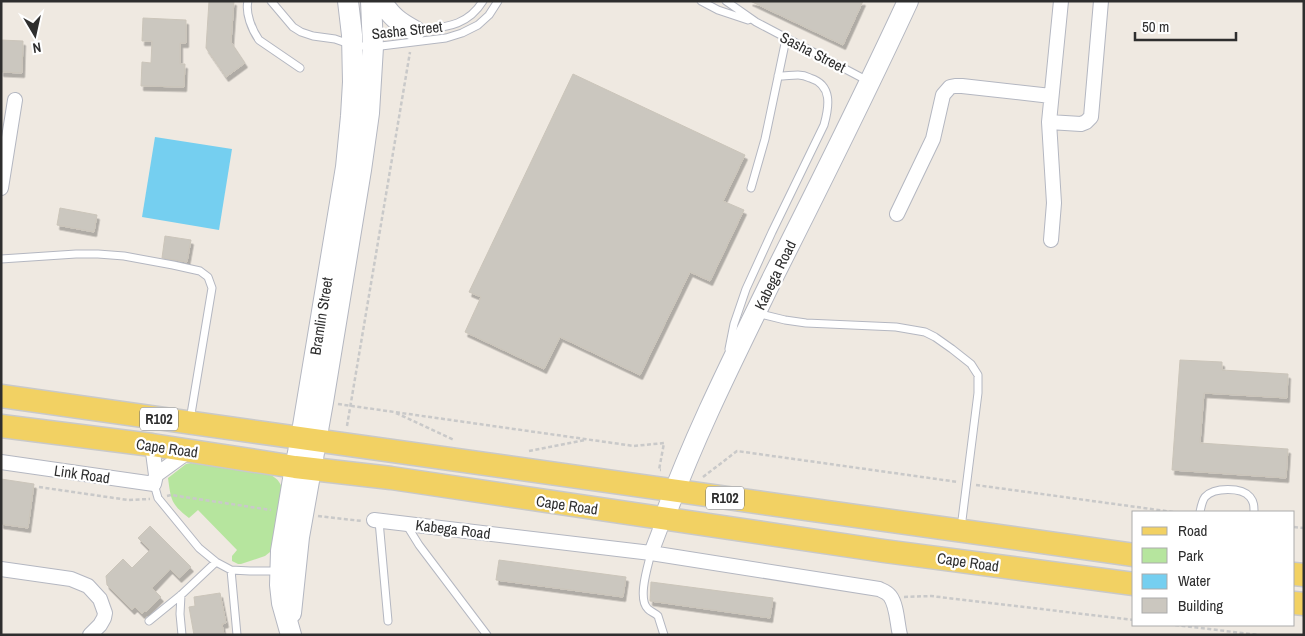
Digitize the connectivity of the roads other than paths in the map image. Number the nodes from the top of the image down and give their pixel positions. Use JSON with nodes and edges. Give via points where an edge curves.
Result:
{"nodes":[{"id":1,"x":248,"y":1,"type":"edge"},
{"id":2,"x":271,"y":1,"type":"edge"},
{"id":3,"x":348,"y":1,"type":"edge"},
{"id":4,"x":371,"y":1,"type":"edge"},
{"id":5,"x":381,"y":1,"type":"edge"},
{"id":6,"x":483,"y":1,"type":"edge"},
{"id":7,"x":498,"y":1,"type":"edge"},
{"id":8,"x":701,"y":1,"type":"edge"},
{"id":9,"x":726,"y":1,"type":"edge"},
{"id":10,"x":908,"y":1,"type":"edge"},
{"id":11,"x":1061,"y":1,"type":"edge"},
{"id":12,"x":1101,"y":1,"type":"edge"},
{"id":13,"x":756,"y":22,"type":"junction"},
{"id":14,"x":413,"y":37,"type":"junction"},
{"id":15,"x":358,"y":38,"type":"junction"},
{"id":16,"x":786,"y":39,"type":"junction"},
{"id":17,"x":300,"y":68,"type":"dead end"},
{"id":18,"x":778,"y":76,"type":"junction"},
{"id":19,"x":870,"y":82,"type":"junction"},
{"id":20,"x":1051,"y":96,"type":"junction"},
{"id":21,"x":15,"y":100,"type":"dead end"},
{"id":22,"x":1049,"y":122,"type":"junction"},
{"id":23,"x":1,"y":188,"type":"edge"},
{"id":24,"x":751,"y":188,"type":"dead end"},
{"id":25,"x":897,"y":214,"type":"dead end"},
{"id":26,"x":1051,"y":240,"type":"dead end"},
{"id":27,"x":1,"y":259,"type":"edge"},
{"id":28,"x":756,"y":313,"type":"junction"},
{"id":29,"x":720,"y":384,"type":"junction"},
{"id":30,"x":1,"y":396,"type":"edge"},
{"id":31,"x":189,"y":423,"type":"junction"},
{"id":32,"x":1,"y":426,"type":"edge"},
{"id":33,"x":309,"y":440,"type":"junction"},
{"id":34,"x":152,"y":445,"type":"junction"},
{"id":35,"x":189,"y":451,"type":"junction"},
{"id":36,"x":1,"y":462,"type":"edge"},
{"id":37,"x":303,"y":468,"type":"junction"},
{"id":38,"x":155,"y":480,"type":"junction"},
{"id":39,"x":678,"y":482,"type":"junction"},
{"id":40,"x":1200,"y":511,"type":"edge"},
{"id":41,"x":1254,"y":511,"type":"edge"},
{"id":42,"x":664,"y":519,"type":"junction"},
{"id":43,"x":377,"y":520,"type":"joint"},
{"id":44,"x":406,"y":524,"type":"junction"},
{"id":45,"x":961,"y":531,"type":"junction"},
{"id":46,"x":651,"y":553,"type":"junction"},
{"id":47,"x":1132,"y":555,"type":"edge"},
{"id":48,"x":216,"y":562,"type":"junction"},
{"id":49,"x":1,"y":569,"type":"edge"},
{"id":50,"x":231,"y":570,"type":"junction"},
{"id":51,"x":288,"y":571,"type":"junction"},
{"id":52,"x":1132,"y":584,"type":"edge"},
{"id":53,"x":182,"y":595,"type":"junction"},
{"id":54,"x":149,"y":621,"type":"dead end"},
{"id":55,"x":388,"y":621,"type":"dead end"},
{"id":56,"x":290,"y":632,"type":"edge"},
{"id":57,"x":90,"y":635,"type":"edge"},
{"id":58,"x":182,"y":635,"type":"edge"},
{"id":59,"x":238,"y":635,"type":"edge"},
{"id":60,"x":487,"y":635,"type":"edge"},
{"id":61,"x":664,"y":635,"type":"edge"},
{"id":62,"x":900,"y":635,"type":"edge"}],
"edges":[{"from":1,"to":17,"type":"lane","via":[[246,11],[259,40]]},
{"from":2,"to":15,"type":"lane","via":[[292,27],[313,36]]},
{"from":3,"to":15,"type":"main road","name":"Bramlin Street"},
{"from":4,"to":15,"type":"main road","name":"Bramlin Street"},
{"from":5,"to":14,"type":"main road"},
{"from":6,"to":14,"type":"lane","name":"Sasha Street","via":[[473,15],[457,24]]},
{"from":7,"to":14,"type":"lane","name":"Sasha Street","via":[[478,25],[462,33],[446,38]]},
{"from":8,"to":13,"type":"lane","name":"Sasha Street"},
{"from":9,"to":13,"type":"lane","name":"Sasha Street"},
{"from":10,"to":19,"type":"main road","name":"Kabega Road"},
{"from":11,"to":20,"type":"street"},
{"from":12,"to":22,"type":"street","via":[[1092,116],[1081,124]]},
{"from":13,"to":16,"type":"lane","name":"Sasha Street"},
{"from":14,"to":15,"type":"lane","name":"Sasha Street"},
{"from":14,"to":15,"type":"lane","name":"Sasha Street"},
{"from":15,"to":33,"type":"main road","name":"Bramlin Street","via":[[346,167]]},
{"from":15,"to":33,"type":"main road","name":"Bramlin Street","via":[[368,113],[323,402]]},
{"from":16,"to":18,"type":"lane"},
{"from":16,"to":19,"type":"lane","name":"Sasha Street"},
{"from":18,"to":24,"type":"lane"},
{"from":18,"to":29,"type":"lane","via":[[800,74],[815,79],[825,90],[828,110],[824,125],[739,306]]},
{"from":19,"to":28,"type":"main road","name":"Kabega Road"},
{"from":20,"to":22,"type":"street"},
{"from":20,"to":25,"type":"street","via":[[962,86],[946,90],[933,139]]},
{"from":21,"to":23,"type":"street"},
{"from":22,"to":26,"type":"street","via":[[1054,181]]},
{"from":27,"to":31,"type":"lane","via":[[76,254],[124,256],[200,271],[208,277],[212,288]]},
{"from":28,"to":29,"type":"main road","name":"Kabega Road"},
{"from":28,"to":45,"type":"lane","via":[[806,323],[914,329],[936,337],[971,364],[978,382]]},
{"from":29,"to":39,"type":"main road","name":"Kabega Road"},
{"from":30,"to":31,"type":"main road","name":"Cape Road","number":"R102"},
{"from":31,"to":33,"type":"main road","name":"Cape Road","number":"R102"},
{"from":32,"to":34,"type":"main road","name":"Cape Road","number":"R102"},
{"from":33,"to":37,"type":"main road","name":"Bramlin Street"},
{"from":33,"to":39,"type":"main road","name":"Cape Road","number":"R102"},
{"from":34,"to":35,"type":"main road","name":"Cape Road","number":"R102"},
{"from":34,"to":38,"type":"street"},
{"from":35,"to":37,"type":"main road","name":"Cape Road","number":"R102"},
{"from":35,"to":38,"type":"street"},
{"from":36,"to":38,"type":"street","name":"Link Road"},
{"from":37,"to":42,"type":"main road","name":"Cape Road","number":"R102"},
{"from":37,"to":51,"type":"main road","name":"Bramlin Street","via":[[304,515]]},
{"from":37,"to":51,"type":"main road","name":"Bramlin Street","via":[[281,551]]},
{"from":38,"to":48,"type":"lane","via":[[158,498],[199,548]]},
{"from":39,"to":42,"type":"main road","name":"Kabega Road"},
{"from":39,"to":45,"type":"main road","name":"Cape Road","number":"R102"},
{"from":40,"to":41,"type":"lane","via":[[1205,497],[1218,490],[1236,490],[1248,495]]},
{"from":42,"to":46,"type":"street","name":"Kabega Road"},
{"from":42,"to":52,"type":"main road","name":"Cape Road","number":"R102"},
{"from":43,"to":44,"type":"street","name":"Kabega Road"},
{"from":43,"to":55,"type":"lane"},
{"from":44,"to":46,"type":"street","name":"Kabega Road"},
{"from":44,"to":60,"type":"lane"},
{"from":45,"to":47,"type":"main road","name":"Cape Road","number":"R102"},
{"from":46,"to":61,"type":"lane","via":[[643,588],[645,605],[658,616]]},
{"from":46,"to":62,"type":"street","name":"Kabega Road","via":[[885,593],[894,606]]},
{"from":48,"to":50,"type":"lane"},
{"from":48,"to":53,"type":"lane"},
{"from":49,"to":57,"type":"street","via":[[71,579],[88,586],[100,599],[105,613],[100,625]]},
{"from":50,"to":51,"type":"lane"},
{"from":50,"to":59,"type":"lane"},
{"from":51,"to":56,"type":"main road","name":"Bramlin Street","via":[[280,585]]},
{"from":53,"to":54,"type":"lane"},
{"from":53,"to":58,"type":"lane"}]}
